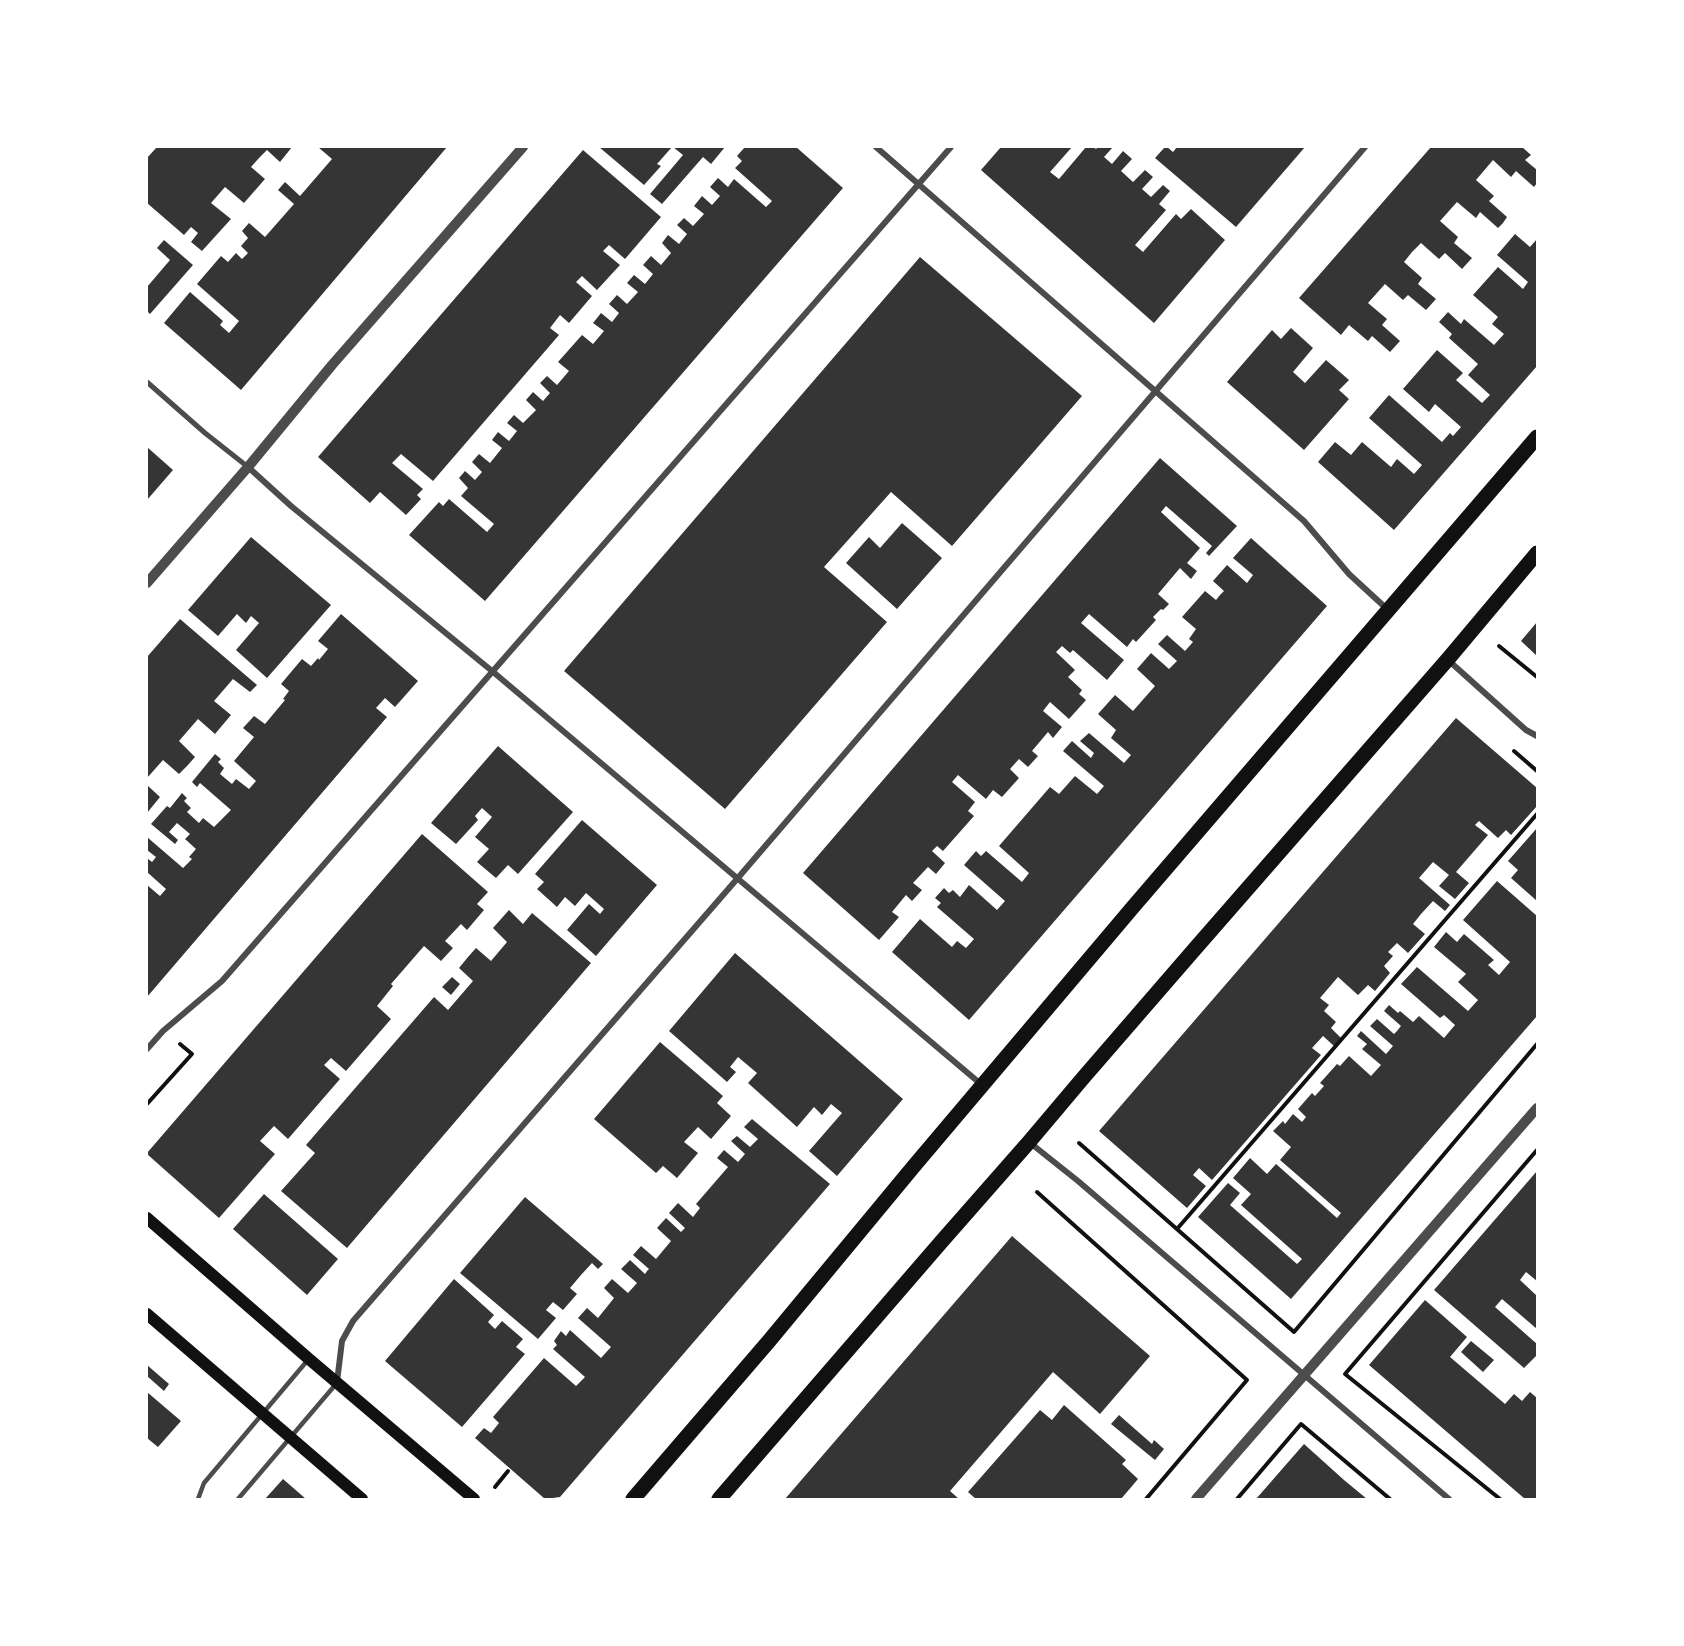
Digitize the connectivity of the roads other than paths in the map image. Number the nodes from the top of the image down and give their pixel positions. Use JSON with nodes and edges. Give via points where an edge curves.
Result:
{"nodes":[{"id":1,"x":523,"y":147,"type":"edge"},
{"id":2,"x":876,"y":147,"type":"edge"},
{"id":3,"x":951,"y":147,"type":"edge"},
{"id":4,"x":1365,"y":147,"type":"edge"},
{"id":5,"x":919,"y":184,"type":"junction"},
{"id":6,"x":147,"y":382,"type":"edge"},
{"id":7,"x":1155,"y":391,"type":"junction"},
{"id":8,"x":1537,"y":437,"type":"edge"},
{"id":9,"x":248,"y":467,"type":"junction"},
{"id":10,"x":1537,"y":553,"type":"edge"},
{"id":11,"x":147,"y":583,"type":"edge"},
{"id":12,"x":1388,"y":610,"type":"junction"},
{"id":13,"x":1448,"y":659,"type":"junction"},
{"id":14,"x":492,"y":671,"type":"junction"},
{"id":15,"x":1537,"y":736,"type":"edge"},
{"id":16,"x":737,"y":879,"type":"junction"},
{"id":17,"x":147,"y":1049,"type":"edge"},
{"id":18,"x":983,"y":1086,"type":"junction"},
{"id":19,"x":1537,"y":1108,"type":"edge"},
{"id":20,"x":1029,"y":1143,"type":"junction"},
{"id":21,"x":147,"y":1218,"type":"edge"},
{"id":22,"x":147,"y":1314,"type":"edge"},
{"id":23,"x":309,"y":1359,"type":"junction"},
{"id":24,"x":1303,"y":1375,"type":"junction"},
{"id":25,"x":337,"y":1382,"type":"junction"},
{"id":26,"x":264,"y":1413,"type":"junction"},
{"id":27,"x":291,"y":1437,"type":"junction"},
{"id":28,"x":198,"y":1499,"type":"edge"},
{"id":29,"x":238,"y":1499,"type":"edge"},
{"id":30,"x":362,"y":1499,"type":"edge"},
{"id":31,"x":474,"y":1499,"type":"edge"},
{"id":32,"x":633,"y":1499,"type":"edge"},
{"id":33,"x":719,"y":1499,"type":"edge"},
{"id":34,"x":1196,"y":1499,"type":"edge"},
{"id":35,"x":1449,"y":1499,"type":"edge"}],
"edges":[{"from":1,"to":9,"type":"street"},
{"from":2,"to":5,"type":"street"},
{"from":3,"to":5,"type":"street"},
{"from":4,"to":7,"type":"street"},
{"from":5,"to":7,"type":"street"},
{"from":5,"to":14,"type":"street"},
{"from":6,"to":9,"type":"street"},
{"from":7,"to":12,"type":"street","via":[[1304,521],[1349,574]]},
{"from":7,"to":16,"type":"street"},
{"from":8,"to":12,"type":"main road"},
{"from":9,"to":11,"type":"street"},
{"from":9,"to":14,"type":"street"},
{"from":10,"to":13,"type":"main road"},
{"from":12,"to":18,"type":"main road"},
{"from":13,"to":15,"type":"street"},
{"from":13,"to":20,"type":"main road"},
{"from":14,"to":16,"type":"street"},
{"from":14,"to":17,"type":"street","via":[[222,981]]},
{"from":16,"to":18,"type":"street"},
{"from":16,"to":25,"type":"street","via":[[353,1322],[342,1341]]},
{"from":18,"to":32,"type":"main road"},
{"from":19,"to":24,"type":"street"},
{"from":20,"to":24,"type":"street"},
{"from":20,"to":33,"type":"main road"},
{"from":21,"to":23,"type":"main road"},
{"from":22,"to":26,"type":"main road"},
{"from":23,"to":25,"type":"main road"},
{"from":23,"to":26,"type":"lane"},
{"from":24,"to":34,"type":"street"},
{"from":24,"to":35,"type":"street"},
{"from":25,"to":27,"type":"lane"},
{"from":25,"to":31,"type":"main road"},
{"from":26,"to":27,"type":"main road"},
{"from":26,"to":28,"type":"lane","via":[[204,1483]]},
{"from":27,"to":29,"type":"lane"},
{"from":27,"to":30,"type":"main road"}]}
